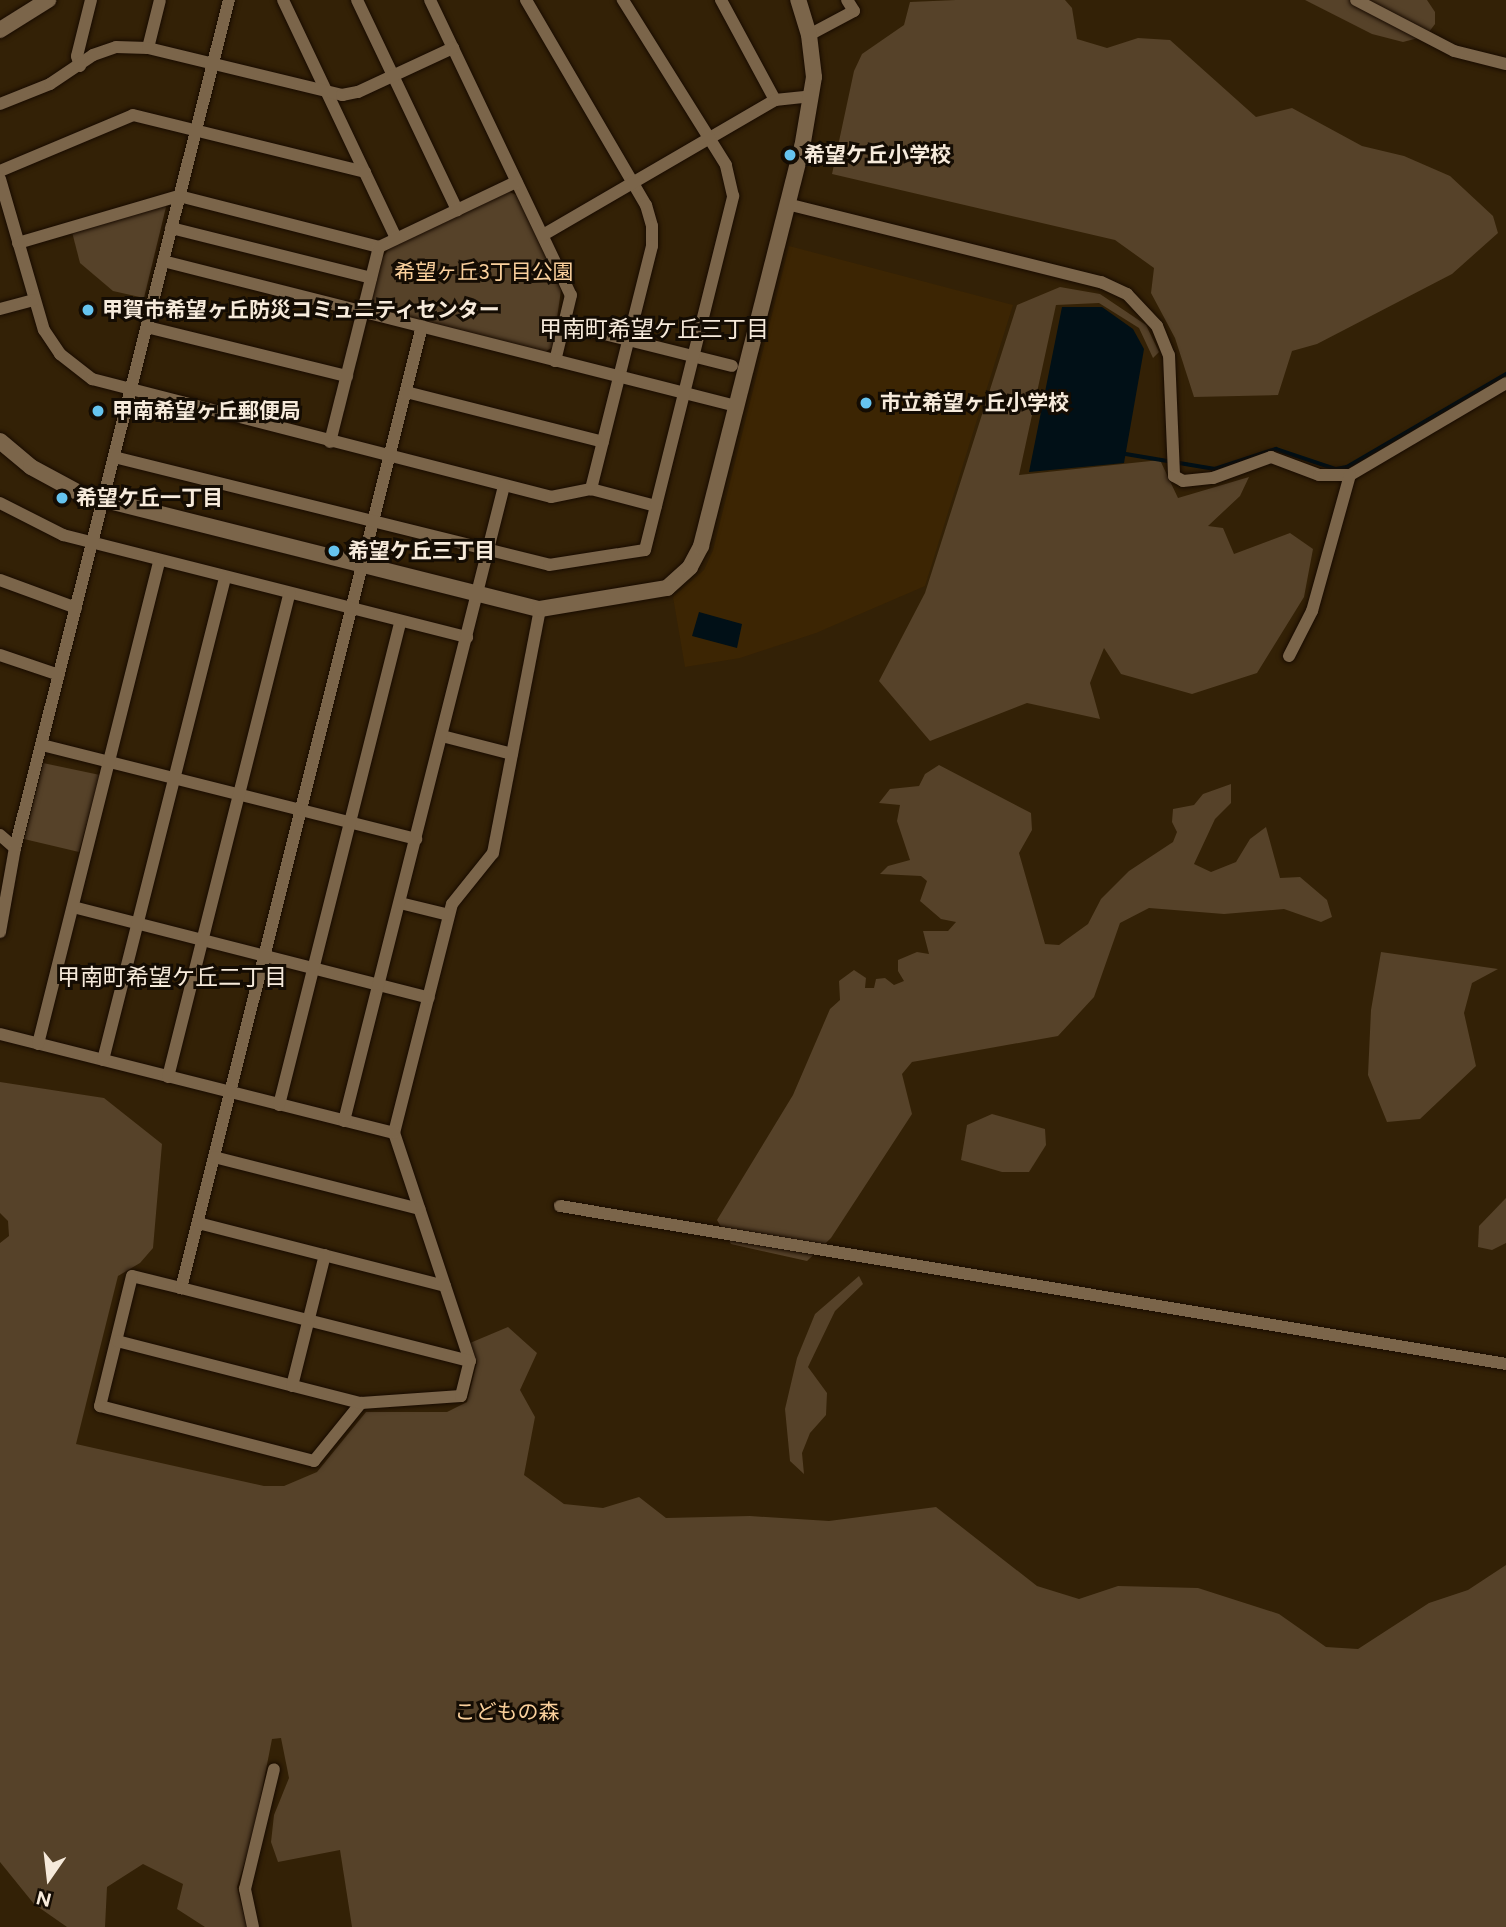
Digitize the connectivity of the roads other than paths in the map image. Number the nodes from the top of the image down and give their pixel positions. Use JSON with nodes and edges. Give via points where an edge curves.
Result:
{"nodes":[{"id":1,"x":48,"y":0,"type":"edge"},
{"id":2,"x":91,"y":0,"type":"edge"},
{"id":3,"x":160,"y":0,"type":"edge"},
{"id":4,"x":229,"y":0,"type":"edge"},
{"id":5,"x":284,"y":0,"type":"edge"},
{"id":6,"x":357,"y":0,"type":"edge"},
{"id":7,"x":430,"y":0,"type":"edge"},
{"id":8,"x":526,"y":0,"type":"edge"},
{"id":9,"x":623,"y":0,"type":"edge"},
{"id":10,"x":720,"y":0,"type":"edge"},
{"id":11,"x":798,"y":0,"type":"edge"},
{"id":12,"x":847,"y":0,"type":"edge"},
{"id":13,"x":1356,"y":0,"type":"edge"},
{"id":14,"x":0,"y":30,"type":"edge"},
{"id":15,"x":809,"y":35,"type":"junction"},
{"id":16,"x":148,"y":48,"type":"junction"},
{"id":17,"x":453,"y":48,"type":"junction"},
{"id":18,"x":1506,"y":64,"type":"edge"},
{"id":19,"x":213,"y":65,"type":"junction"},
{"id":20,"x":80,"y":66,"type":"junction"},
{"id":21,"x":393,"y":76,"type":"junction"},
{"id":22,"x":327,"y":93,"type":"junction"},
{"id":23,"x":812,"y":96,"type":"junction"},
{"id":24,"x":775,"y":100,"type":"junction"},
{"id":25,"x":0,"y":104,"type":"edge"},
{"id":26,"x":196,"y":130,"type":"junction"},
{"id":27,"x":710,"y":138,"type":"junction"},
{"id":28,"x":0,"y":172,"type":"edge"},
{"id":29,"x":365,"y":172,"type":"junction"},
{"id":30,"x":0,"y":179,"type":"edge"},
{"id":31,"x":516,"y":182,"type":"junction"},
{"id":32,"x":633,"y":184,"type":"junction"},
{"id":33,"x":179,"y":196,"type":"junction"},
{"id":34,"x":787,"y":204,"type":"junction"},
{"id":35,"x":457,"y":210,"type":"junction"},
{"id":36,"x":172,"y":228,"type":"junction"},
{"id":37,"x":543,"y":235,"type":"junction"},
{"id":38,"x":396,"y":238,"type":"junction"},
{"id":39,"x":18,"y":243,"type":"junction"},
{"id":40,"x":379,"y":247,"type":"junction"},
{"id":41,"x":163,"y":261,"type":"junction"},
{"id":42,"x":371,"y":278,"type":"junction"},
{"id":43,"x":33,"y":300,"type":"junction"},
{"id":44,"x":0,"y":309,"type":"edge"},
{"id":45,"x":363,"y":312,"type":"junction"},
{"id":46,"x":564,"y":324,"type":"junction"},
{"id":47,"x":422,"y":326,"type":"junction"},
{"id":48,"x":147,"y":327,"type":"junction"},
{"id":49,"x":629,"y":340,"type":"junction"},
{"id":50,"x":694,"y":356,"type":"junction"},
{"id":51,"x":555,"y":361,"type":"junction"},
{"id":52,"x":732,"y":366,"type":"dead end"},
{"id":53,"x":347,"y":376,"type":"junction"},
{"id":54,"x":620,"y":376,"type":"junction"},
{"id":55,"x":1506,"y":383,"type":"edge"},
{"id":56,"x":130,"y":392,"type":"junction"},
{"id":57,"x":406,"y":392,"type":"junction"},
{"id":58,"x":685,"y":392,"type":"junction"},
{"id":59,"x":736,"y":405,"type":"junction"},
{"id":60,"x":0,"y":441,"type":"edge"},
{"id":61,"x":330,"y":442,"type":"junction"},
{"id":62,"x":603,"y":442,"type":"junction"},
{"id":63,"x":114,"y":457,"type":"junction"},
{"id":64,"x":390,"y":457,"type":"junction"},
{"id":65,"x":1350,"y":475,"type":"junction"},
{"id":66,"x":504,"y":486,"type":"junction"},
{"id":67,"x":591,"y":489,"type":"junction"},
{"id":68,"x":103,"y":500,"type":"junction"},
{"id":69,"x":0,"y":503,"type":"edge"},
{"id":70,"x":656,"y":506,"type":"junction"},
{"id":71,"x":374,"y":522,"type":"junction"},
{"id":72,"x":92,"y":543,"type":"junction"},
{"id":73,"x":488,"y":551,"type":"junction"},
{"id":74,"x":160,"y":560,"type":"junction"},
{"id":75,"x":363,"y":565,"type":"junction"},
{"id":76,"x":225,"y":577,"type":"junction"},
{"id":77,"x":0,"y":580,"type":"edge"},
{"id":78,"x":290,"y":593,"type":"junction"},
{"id":79,"x":477,"y":594,"type":"junction"},
{"id":80,"x":76,"y":608,"type":"junction"},
{"id":81,"x":352,"y":608,"type":"junction"},
{"id":82,"x":540,"y":609,"type":"junction"},
{"id":83,"x":401,"y":621,"type":"junction"},
{"id":84,"x":467,"y":637,"type":"junction"},
{"id":85,"x":0,"y":655,"type":"edge"},
{"id":86,"x":1289,"y":656,"type":"dead end"},
{"id":87,"x":59,"y":675,"type":"junction"},
{"id":88,"x":442,"y":736,"type":"junction"},
{"id":89,"x":42,"y":745,"type":"junction"},
{"id":90,"x":512,"y":754,"type":"junction"},
{"id":91,"x":109,"y":761,"type":"junction"},
{"id":92,"x":175,"y":778,"type":"junction"},
{"id":93,"x":240,"y":794,"type":"junction"},
{"id":94,"x":302,"y":809,"type":"junction"},
{"id":95,"x":350,"y":822,"type":"junction"},
{"id":96,"x":0,"y":835,"type":"edge"},
{"id":97,"x":416,"y":839,"type":"junction"},
{"id":98,"x":15,"y":848,"type":"junction"},
{"id":99,"x":400,"y":903,"type":"junction"},
{"id":100,"x":73,"y":907,"type":"junction"},
{"id":101,"x":449,"y":915,"type":"junction"},
{"id":102,"x":138,"y":924,"type":"junction"},
{"id":103,"x":0,"y":932,"type":"edge"},
{"id":104,"x":203,"y":941,"type":"junction"},
{"id":105,"x":264,"y":956,"type":"junction"},
{"id":106,"x":313,"y":969,"type":"junction"},
{"id":107,"x":379,"y":985,"type":"junction"},
{"id":108,"x":429,"y":998,"type":"junction"},
{"id":109,"x":0,"y":1034,"type":"edge"},
{"id":110,"x":38,"y":1044,"type":"junction"},
{"id":111,"x":103,"y":1060,"type":"junction"},
{"id":112,"x":168,"y":1077,"type":"junction"},
{"id":113,"x":230,"y":1092,"type":"junction"},
{"id":114,"x":279,"y":1105,"type":"junction"},
{"id":115,"x":344,"y":1121,"type":"junction"},
{"id":116,"x":394,"y":1133,"type":"junction"},
{"id":117,"x":214,"y":1157,"type":"junction"},
{"id":118,"x":560,"y":1206,"type":"dead end"},
{"id":119,"x":420,"y":1209,"type":"junction"},
{"id":120,"x":198,"y":1223,"type":"junction"},
{"id":121,"x":325,"y":1255,"type":"junction"},
{"id":122,"x":445,"y":1286,"type":"junction"},
{"id":123,"x":181,"y":1288,"type":"junction"},
{"id":124,"x":309,"y":1321,"type":"junction"},
{"id":125,"x":117,"y":1341,"type":"junction"},
{"id":126,"x":470,"y":1362,"type":"junction"},
{"id":127,"x":1506,"y":1364,"type":"edge"},
{"id":128,"x":292,"y":1386,"type":"junction"},
{"id":129,"x":361,"y":1403,"type":"junction"},
{"id":130,"x":274,"y":1769,"type":"dead end"},
{"id":131,"x":253,"y":1927,"type":"edge"}],
"edges":[{"from":1,"to":14,"type":"street"},
{"from":2,"to":20,"type":"street","via":[[77,56]]},
{"from":3,"to":16,"type":"street"},
{"from":4,"to":19,"type":"street"},
{"from":5,"to":22,"type":"street"},
{"from":6,"to":21,"type":"street"},
{"from":7,"to":17,"type":"street"},
{"from":8,"to":32,"type":"street"},
{"from":9,"to":27,"type":"street"},
{"from":10,"to":24,"type":"street"},
{"from":11,"to":15,"type":"street"},
{"from":12,"to":15,"type":"street","via":[[853,11]]},
{"from":13,"to":18,"type":"street","via":[[1454,51]]},
{"from":15,"to":23,"type":"street"},
{"from":16,"to":19,"type":"street"},
{"from":16,"to":20,"type":"street","via":[[116,47]]},
{"from":17,"to":21,"type":"street"},
{"from":17,"to":31,"type":"street"},
{"from":19,"to":22,"type":"street"},
{"from":19,"to":26,"type":"street"},
{"from":20,"to":25,"type":"street"},
{"from":21,"to":22,"type":"street","via":[[351,95]]},
{"from":21,"to":35,"type":"street"},
{"from":22,"to":29,"type":"street"},
{"from":23,"to":24,"type":"street"},
{"from":23,"to":34,"type":"street"},
{"from":24,"to":27,"type":"street"},
{"from":26,"to":28,"type":"street","via":[[133,115]]},
{"from":26,"to":29,"type":"street"},
{"from":26,"to":33,"type":"street"},
{"from":27,"to":32,"type":"street"},
{"from":27,"to":50,"type":"street","via":[[726,166],[733,196]]},
{"from":29,"to":38,"type":"street"},
{"from":30,"to":39,"type":"street"},
{"from":31,"to":35,"type":"street"},
{"from":31,"to":37,"type":"street"},
{"from":32,"to":37,"type":"street"},
{"from":32,"to":49,"type":"street","via":[[650,215],[653,237]]},
{"from":33,"to":36,"type":"street"},
{"from":33,"to":39,"type":"street"},
{"from":33,"to":40,"type":"street"},
{"from":34,"to":59,"type":"street"},
{"from":34,"to":65,"type":"street","via":[[1101,282],[1127,294],[1157,326],[1169,355],[1174,473],[1183,481],[1213,478],[1270,457],[1319,475]]},
{"from":35,"to":38,"type":"street"},
{"from":36,"to":41,"type":"street"},
{"from":36,"to":42,"type":"street"},
{"from":37,"to":46,"type":"street","via":[[571,295]]},
{"from":38,"to":40,"type":"street"},
{"from":39,"to":43,"type":"street"},
{"from":40,"to":42,"type":"street"},
{"from":41,"to":45,"type":"street"},
{"from":41,"to":48,"type":"street"},
{"from":42,"to":45,"type":"street"},
{"from":43,"to":44,"type":"street"},
{"from":43,"to":56,"type":"street","via":[[60,354],[92,379]]},
{"from":45,"to":47,"type":"street"},
{"from":45,"to":53,"type":"street"},
{"from":46,"to":49,"type":"street"},
{"from":46,"to":51,"type":"street"},
{"from":47,"to":51,"type":"street"},
{"from":47,"to":57,"type":"street"},
{"from":48,"to":53,"type":"street"},
{"from":48,"to":56,"type":"street"},
{"from":49,"to":50,"type":"street"},
{"from":49,"to":54,"type":"street"},
{"from":50,"to":52,"type":"street"},
{"from":50,"to":58,"type":"street"},
{"from":51,"to":54,"type":"street"},
{"from":53,"to":61,"type":"street"},
{"from":54,"to":58,"type":"street"},
{"from":54,"to":62,"type":"street"},
{"from":55,"to":65,"type":"street"},
{"from":56,"to":61,"type":"street"},
{"from":56,"to":63,"type":"street"},
{"from":57,"to":62,"type":"street"},
{"from":57,"to":64,"type":"street"},
{"from":58,"to":59,"type":"street"},
{"from":58,"to":70,"type":"street"},
{"from":59,"to":82,"type":"street","via":[[701,546],[678,579],[648,594]]},
{"from":60,"to":68,"type":"street","via":[[63,487]]},
{"from":61,"to":64,"type":"street"},
{"from":62,"to":67,"type":"street"},
{"from":63,"to":68,"type":"street"},
{"from":63,"to":71,"type":"street"},
{"from":64,"to":66,"type":"street"},
{"from":64,"to":71,"type":"street"},
{"from":65,"to":86,"type":"street","via":[[1312,611]]},
{"from":66,"to":67,"type":"street","via":[[551,497]]},
{"from":66,"to":73,"type":"street"},
{"from":67,"to":70,"type":"street"},
{"from":68,"to":72,"type":"street"},
{"from":68,"to":75,"type":"street"},
{"from":69,"to":72,"type":"street","via":[[50,530]]},
{"from":70,"to":73,"type":"street","via":[[645,550],[549,565]]},
{"from":71,"to":73,"type":"street"},
{"from":71,"to":75,"type":"street"},
{"from":72,"to":74,"type":"street"},
{"from":72,"to":80,"type":"street"},
{"from":73,"to":79,"type":"street"},
{"from":74,"to":76,"type":"street"},
{"from":74,"to":91,"type":"street"},
{"from":75,"to":79,"type":"street"},
{"from":75,"to":81,"type":"street"},
{"from":76,"to":78,"type":"street"},
{"from":76,"to":92,"type":"street"},
{"from":77,"to":80,"type":"street"},
{"from":78,"to":81,"type":"street"},
{"from":78,"to":93,"type":"street"},
{"from":79,"to":82,"type":"street"},
{"from":79,"to":84,"type":"street"},
{"from":80,"to":87,"type":"street"},
{"from":81,"to":83,"type":"street"},
{"from":81,"to":94,"type":"street"},
{"from":82,"to":90,"type":"street"},
{"from":83,"to":84,"type":"street"},
{"from":83,"to":95,"type":"street"},
{"from":84,"to":88,"type":"street"},
{"from":85,"to":87,"type":"street"},
{"from":87,"to":89,"type":"street"},
{"from":88,"to":90,"type":"street"},
{"from":88,"to":97,"type":"street"},
{"from":89,"to":91,"type":"street"},
{"from":89,"to":98,"type":"street"},
{"from":90,"to":101,"type":"street","via":[[493,853],[459,894]]},
{"from":91,"to":92,"type":"street"},
{"from":91,"to":100,"type":"street"},
{"from":92,"to":93,"type":"street"},
{"from":92,"to":102,"type":"street"},
{"from":93,"to":94,"type":"street"},
{"from":93,"to":104,"type":"street"},
{"from":94,"to":95,"type":"street"},
{"from":94,"to":105,"type":"street"},
{"from":95,"to":97,"type":"street"},
{"from":95,"to":106,"type":"street"},
{"from":96,"to":98,"type":"street"},
{"from":97,"to":99,"type":"street"},
{"from":98,"to":103,"type":"street"},
{"from":99,"to":101,"type":"street"},
{"from":99,"to":107,"type":"street"},
{"from":100,"to":102,"type":"street"},
{"from":100,"to":110,"type":"street"},
{"from":101,"to":108,"type":"street"},
{"from":102,"to":104,"type":"street"},
{"from":102,"to":111,"type":"street"},
{"from":104,"to":105,"type":"street"},
{"from":104,"to":112,"type":"street"},
{"from":105,"to":106,"type":"street"},
{"from":105,"to":113,"type":"street"},
{"from":106,"to":107,"type":"street"},
{"from":106,"to":114,"type":"street"},
{"from":107,"to":108,"type":"street"},
{"from":107,"to":115,"type":"street"},
{"from":108,"to":116,"type":"street"},
{"from":109,"to":110,"type":"street"},
{"from":110,"to":111,"type":"street"},
{"from":111,"to":112,"type":"street"},
{"from":112,"to":113,"type":"street"},
{"from":113,"to":114,"type":"street"},
{"from":113,"to":117,"type":"street"},
{"from":114,"to":115,"type":"street"},
{"from":115,"to":116,"type":"street"},
{"from":116,"to":119,"type":"street"},
{"from":117,"to":119,"type":"street"},
{"from":117,"to":120,"type":"street"},
{"from":118,"to":127,"type":"street"},
{"from":119,"to":122,"type":"street"},
{"from":120,"to":121,"type":"street"},
{"from":120,"to":123,"type":"street"},
{"from":121,"to":122,"type":"street"},
{"from":121,"to":124,"type":"street"},
{"from":122,"to":126,"type":"street"},
{"from":123,"to":124,"type":"street"},
{"from":123,"to":125,"type":"street","via":[[132,1276]]},
{"from":124,"to":126,"type":"street"},
{"from":124,"to":128,"type":"street"},
{"from":125,"to":128,"type":"street"},
{"from":125,"to":129,"type":"street","via":[[100,1406],[314,1461]]},
{"from":126,"to":129,"type":"street","via":[[461,1396]]},
{"from":128,"to":129,"type":"street"},
{"from":130,"to":131,"type":"street","via":[[245,1889]]}]}
